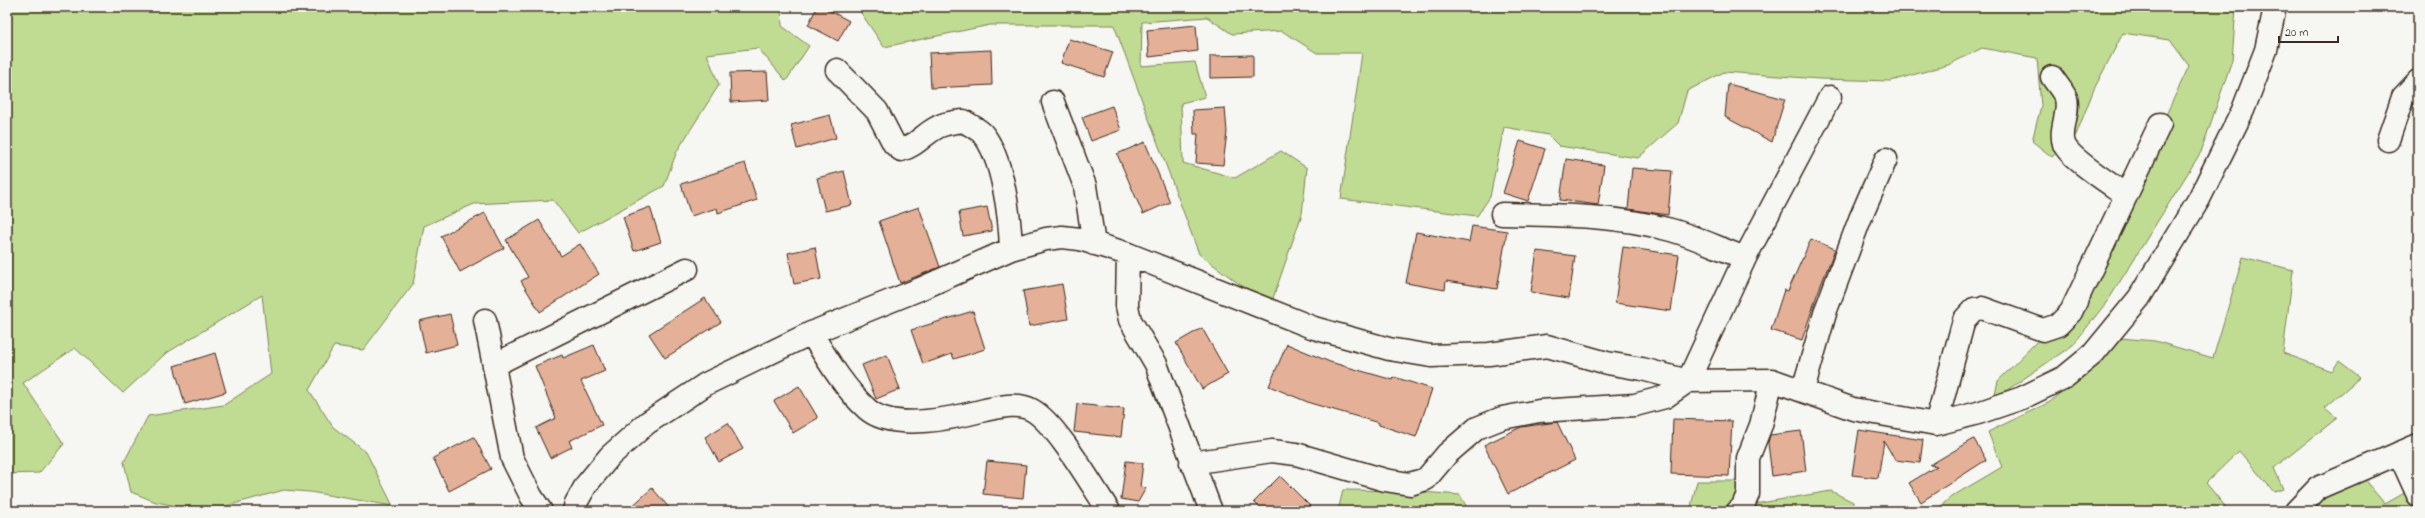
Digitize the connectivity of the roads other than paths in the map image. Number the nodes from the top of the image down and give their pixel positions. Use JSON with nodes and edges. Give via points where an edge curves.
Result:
{"nodes":[{"id":1,"x":2273,"y":7,"type":"edge"},
{"id":2,"x":837,"y":70,"type":"dead end"},
{"id":3,"x":2052,"y":77,"type":"dead end"},
{"id":4,"x":2418,"y":81,"type":"edge"},
{"id":5,"x":1830,"y":97,"type":"dead end"},
{"id":6,"x":1053,"y":102,"type":"dead end"},
{"id":7,"x":2160,"y":124,"type":"dead end"},
{"id":8,"x":2388,"y":140,"type":"dead end"},
{"id":9,"x":1886,"y":159,"type":"dead end"},
{"id":10,"x":2126,"y":195,"type":"junction"},
{"id":11,"x":1502,"y":214,"type":"dead end"},
{"id":12,"x":1094,"y":244,"type":"junction"},
{"id":13,"x":1011,"y":249,"type":"junction"},
{"id":14,"x":1128,"y":254,"type":"junction"},
{"id":15,"x":1744,"y":258,"type":"junction"},
{"id":16,"x":687,"y":269,"type":"dead end"},
{"id":17,"x":485,"y":320,"type":"dead end"},
{"id":18,"x":811,"y":333,"type":"junction"},
{"id":19,"x":494,"y":365,"type":"junction"},
{"id":20,"x":1772,"y":380,"type":"junction"},
{"id":21,"x":1688,"y":381,"type":"junction"},
{"id":22,"x":1803,"y":390,"type":"junction"},
{"id":23,"x":1936,"y":424,"type":"junction"},
{"id":24,"x":2409,"y":449,"type":"edge"},
{"id":25,"x":1191,"y":462,"type":"junction"},
{"id":26,"x":2418,"y":495,"type":"edge"},
{"id":27,"x":541,"y":511,"type":"edge"},
{"id":28,"x":574,"y":511,"type":"edge"},
{"id":29,"x":1109,"y":511,"type":"edge"},
{"id":30,"x":1211,"y":511,"type":"edge"},
{"id":31,"x":1738,"y":511,"type":"edge"},
{"id":32,"x":2296,"y":511,"type":"edge"}],
"edges":[{"from":1,"to":23,"type":"street","via":[[2266,50],[2243,110],[2199,199],[2139,298],[2122,320],[2093,354],[2065,377],[2022,398]]},
{"from":2,"to":13,"type":"street","via":[[877,111],[894,144],[902,150],[911,147],[935,128],[946,124],[964,121],[982,133],[998,164],[1010,226]]},
{"from":3,"to":10,"type":"street","via":[[2066,97],[2067,113],[2062,129],[2064,145],[2088,168]]},
{"from":4,"to":8,"type":"street","via":[[2403,97]]},
{"from":5,"to":15,"type":"street"},
{"from":6,"to":12,"type":"street","via":[[1085,186]]},
{"from":7,"to":10,"type":"street"},
{"from":9,"to":22,"type":"street","via":[[1860,219],[1826,310]]},
{"from":10,"to":23,"type":"street","via":[[2071,312],[2058,325],[2043,330],[1982,308],[1974,309],[1964,320]]},
{"from":11,"to":15,"type":"street","via":[[1585,216],[1647,225],[1672,230]]},
{"from":12,"to":13,"type":"street","via":[[1062,237]]},
{"from":12,"to":14,"type":"street"},
{"from":13,"to":18,"type":"street"},
{"from":14,"to":21,"type":"street","via":[[1314,328],[1388,349],[1431,356],[1489,354],[1547,346],[1607,363]]},
{"from":14,"to":25,"type":"street","via":[[1126,306],[1130,320],[1156,364]]},
{"from":15,"to":21,"type":"street"},
{"from":16,"to":19,"type":"street"},
{"from":17,"to":19,"type":"street"},
{"from":18,"to":28,"type":"street","via":[[706,384],[647,423],[610,456],[586,485]]},
{"from":18,"to":29,"type":"street","via":[[836,373],[868,410],[888,420],[951,419],[1007,405],[1032,410],[1051,427]]},
{"from":19,"to":27,"type":"street","via":[[512,458],[530,496]]},
{"from":20,"to":21,"type":"street"},
{"from":20,"to":22,"type":"street"},
{"from":20,"to":31,"type":"street","via":[[1748,458],[1748,494]]},
{"from":21,"to":25,"type":"street","via":[[1665,397],[1635,405],[1539,411],[1502,418],[1477,428],[1447,454],[1426,479],[1410,484],[1385,480],[1296,454],[1272,451]]},
{"from":22,"to":23,"type":"street","via":[[1853,409]]},
{"from":24,"to":26,"type":"street"},
{"from":24,"to":32,"type":"street","via":[[2318,488]]},
{"from":25,"to":30,"type":"street"}]}
